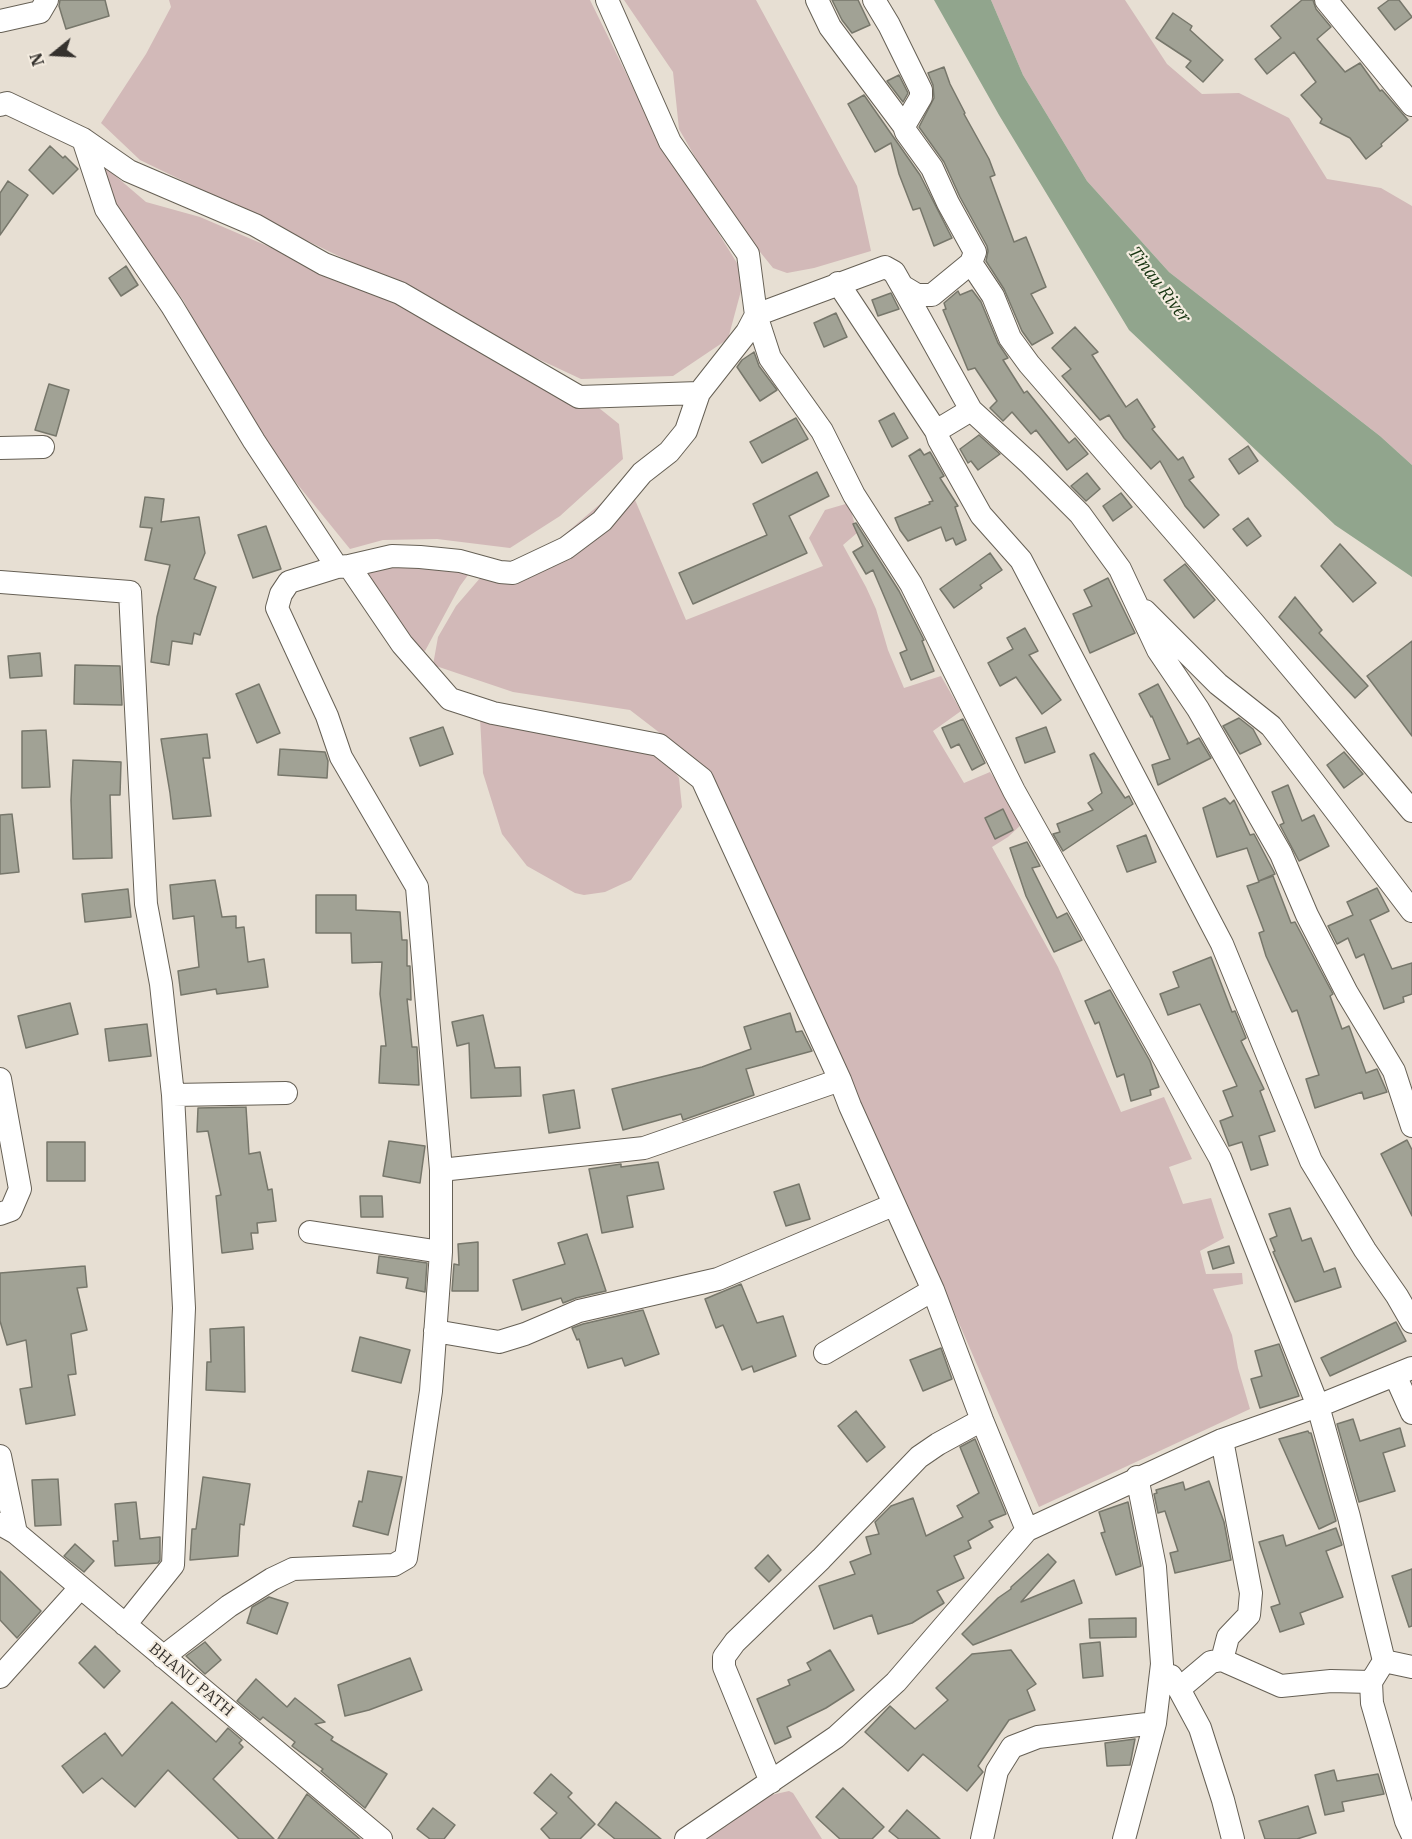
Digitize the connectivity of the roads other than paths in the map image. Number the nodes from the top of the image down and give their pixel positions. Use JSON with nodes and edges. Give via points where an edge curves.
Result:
{"nodes":[{"id":1,"x":47,"y":0,"type":"edge"},
{"id":2,"x":607,"y":0,"type":"edge"},
{"id":3,"x":817,"y":0,"type":"edge"},
{"id":4,"x":874,"y":0,"type":"edge"},
{"id":5,"x":1326,"y":0,"type":"edge"},
{"id":6,"x":0,"y":21,"type":"edge"},
{"id":7,"x":2,"y":100,"type":"edge"},
{"id":8,"x":1412,"y":105,"type":"edge"},
{"id":9,"x":904,"y":126,"type":"junction"},
{"id":10,"x":83,"y":139,"type":"junction"},
{"id":11,"x":971,"y":262,"type":"junction"},
{"id":12,"x":838,"y":283,"type":"junction"},
{"id":13,"x":902,"y":286,"type":"junction"},
{"id":14,"x":756,"y":315,"type":"junction"},
{"id":15,"x":699,"y":393,"type":"junction"},
{"id":16,"x":971,"y":410,"type":"junction"},
{"id":17,"x":936,"y":431,"type":"junction"},
{"id":18,"x":42,"y":447,"type":"dead end"},
{"id":19,"x":0,"y":448,"type":"edge"},
{"id":20,"x":343,"y":566,"type":"junction"},
{"id":21,"x":0,"y":582,"type":"edge"},
{"id":22,"x":1134,"y":599,"type":"junction"},
{"id":23,"x":1412,"y":811,"type":"edge"},
{"id":24,"x":1412,"y":911,"type":"edge"},
{"id":25,"x":0,"y":1079,"type":"edge"},
{"id":26,"x":840,"y":1080,"type":"junction"},
{"id":27,"x":286,"y":1093,"type":"dead end"},
{"id":28,"x":173,"y":1095,"type":"junction"},
{"id":29,"x":1412,"y":1125,"type":"edge"},
{"id":30,"x":441,"y":1170,"type":"junction"},
{"id":31,"x":893,"y":1204,"type":"junction"},
{"id":32,"x":0,"y":1214,"type":"edge"},
{"id":33,"x":310,"y":1232,"type":"dead end"},
{"id":34,"x":441,"y":1252,"type":"junction"},
{"id":35,"x":933,"y":1290,"type":"junction"},
{"id":36,"x":1412,"y":1322,"type":"edge"},
{"id":37,"x":435,"y":1331,"type":"junction"},
{"id":38,"x":825,"y":1353,"type":"dead end"},
{"id":39,"x":1404,"y":1371,"type":"edge"},
{"id":40,"x":1318,"y":1406,"type":"junction"},
{"id":41,"x":1412,"y":1413,"type":"edge"},
{"id":42,"x":982,"y":1420,"type":"junction"},
{"id":43,"x":1222,"y":1440,"type":"junction"},
{"id":44,"x":0,"y":1456,"type":"edge"},
{"id":45,"x":1137,"y":1478,"type":"junction"},
{"id":46,"x":8,"y":1528,"type":"edge"},
{"id":47,"x":1027,"y":1530,"type":"junction"},
{"id":48,"x":80,"y":1588,"type":"junction"},
{"id":49,"x":125,"y":1625,"type":"junction"},
{"id":50,"x":163,"y":1657,"type":"junction"},
{"id":51,"x":1222,"y":1660,"type":"junction"},
{"id":52,"x":1384,"y":1661,"type":"junction"},
{"id":53,"x":1162,"y":1664,"type":"junction"},
{"id":54,"x":1412,"y":1667,"type":"edge"},
{"id":55,"x":0,"y":1677,"type":"edge"},
{"id":56,"x":1371,"y":1682,"type":"junction"},
{"id":57,"x":1179,"y":1689,"type":"junction"},
{"id":58,"x":1155,"y":1724,"type":"junction"},
{"id":59,"x":771,"y":1782,"type":"junction"},
{"id":60,"x":1412,"y":1834,"type":"edge"},
{"id":61,"x":381,"y":1839,"type":"edge"},
{"id":62,"x":686,"y":1839,"type":"edge"},
{"id":63,"x":982,"y":1839,"type":"edge"},
{"id":64,"x":1124,"y":1839,"type":"edge"},
{"id":65,"x":1233,"y":1839,"type":"edge"}],
"edges":[{"from":1,"to":6,"type":"street","via":[[40,12]]},
{"from":2,"to":14,"type":"street","via":[[670,142],[748,254]]},
{"from":3,"to":9,"type":"street","via":[[830,27]]},
{"from":4,"to":9,"type":"street","via":[[921,90]]},
{"from":5,"to":8,"type":"street"},
{"from":7,"to":10,"type":"street"},
{"from":9,"to":11,"type":"street","via":[[932,168],[975,252]]},
{"from":10,"to":15,"type":"street","via":[[129,171],[255,225],[324,264],[400,293],[579,397]]},
{"from":10,"to":20,"type":"street","via":[[106,209],[172,306],[254,441]]},
{"from":11,"to":13,"type":"street","via":[[932,295],[917,295]]},
{"from":11,"to":23,"type":"street","via":[[993,296],[1010,338],[1029,364]]},
{"from":12,"to":13,"type":"street","via":[[885,267],[894,272]]},
{"from":12,"to":14,"type":"street"},
{"from":12,"to":17,"type":"street"},
{"from":13,"to":16,"type":"street"},
{"from":14,"to":15,"type":"street"},
{"from":14,"to":40,"type":"street","via":[[770,357],[822,431],[854,495],[911,584],[1014,790],[1220,1158]]},
{"from":15,"to":20,"type":"street","via":[[686,431],[669,452],[642,473],[602,521],[566,548],[513,573],[420,557],[392,556]]},
{"from":16,"to":17,"type":"street"},
{"from":16,"to":22,"type":"street","via":[[1080,514],[1120,569]]},
{"from":17,"to":36,"type":"street","via":[[981,514],[1021,560],[1222,944],[1311,1161]]},
{"from":18,"to":19,"type":"street"},
{"from":20,"to":26,"type":"street","via":[[450,699],[493,713],[659,745],[702,778]]},
{"from":20,"to":30,"type":"street","via":[[290,582],[277,608],[327,716],[341,757],[417,886]]},
{"from":21,"to":28,"type":"street","via":[[130,592],[146,904],[161,984]]},
{"from":22,"to":24,"type":"street","via":[[1218,684],[1271,726]]},
{"from":22,"to":29,"type":"street","via":[[1158,650],[1198,709],[1281,854],[1347,993],[1394,1071]]},
{"from":25,"to":32,"type":"street","via":[[20,1189],[11,1210]]},
{"from":26,"to":30,"type":"street","via":[[644,1148]]},
{"from":26,"to":31,"type":"street"},
{"from":27,"to":28,"type":"street"},
{"from":28,"to":49,"type":"street","via":[[184,1308],[172,1565]]},
{"from":30,"to":34,"type":"street"},
{"from":31,"to":35,"type":"street"},
{"from":31,"to":37,"type":"street","via":[[718,1279],[579,1311],[499,1342]]},
{"from":33,"to":34,"type":"street"},
{"from":34,"to":37,"type":"street"},
{"from":35,"to":38,"type":"street"},
{"from":35,"to":42,"type":"street"},
{"from":37,"to":50,"type":"street","via":[[431,1391],[406,1558],[394,1565],[293,1569],[229,1606]]},
{"from":39,"to":40,"type":"street"},
{"from":39,"to":41,"type":"street"},
{"from":40,"to":43,"type":"street"},
{"from":40,"to":52,"type":"street"},
{"from":42,"to":47,"type":"street"},
{"from":42,"to":59,"type":"street","via":[[919,1457],[724,1657],[724,1667]]},
{"from":43,"to":45,"type":"street"},
{"from":43,"to":51,"type":"street","via":[[1251,1593],[1249,1615],[1228,1636]]},
{"from":44,"to":46,"type":"street"},
{"from":45,"to":47,"type":"street"},
{"from":45,"to":53,"type":"street","via":[[1155,1566]]},
{"from":46,"to":48,"type":"street","name":"BHANU PATH"},
{"from":47,"to":59,"type":"street","via":[[896,1682],[836,1737]]},
{"from":48,"to":49,"type":"street","name":"BHANU PATH"},
{"from":48,"to":55,"type":"street"},
{"from":49,"to":50,"type":"street","name":"BHANU PATH"},
{"from":50,"to":61,"type":"street","name":"BHANU PATH"},
{"from":51,"to":56,"type":"street","via":[[1281,1686]]},
{"from":51,"to":57,"type":"street","via":[[1211,1662]]},
{"from":52,"to":54,"type":"street"},
{"from":52,"to":56,"type":"street"},
{"from":53,"to":57,"type":"street"},
{"from":53,"to":58,"type":"street"},
{"from":56,"to":60,"type":"street","via":[[1380,1736]]},
{"from":57,"to":65,"type":"street","via":[[1200,1728]]},
{"from":58,"to":63,"type":"street","via":[[1038,1737],[1012,1747],[997,1771]]},
{"from":58,"to":64,"type":"street"},
{"from":59,"to":62,"type":"street"}]}
